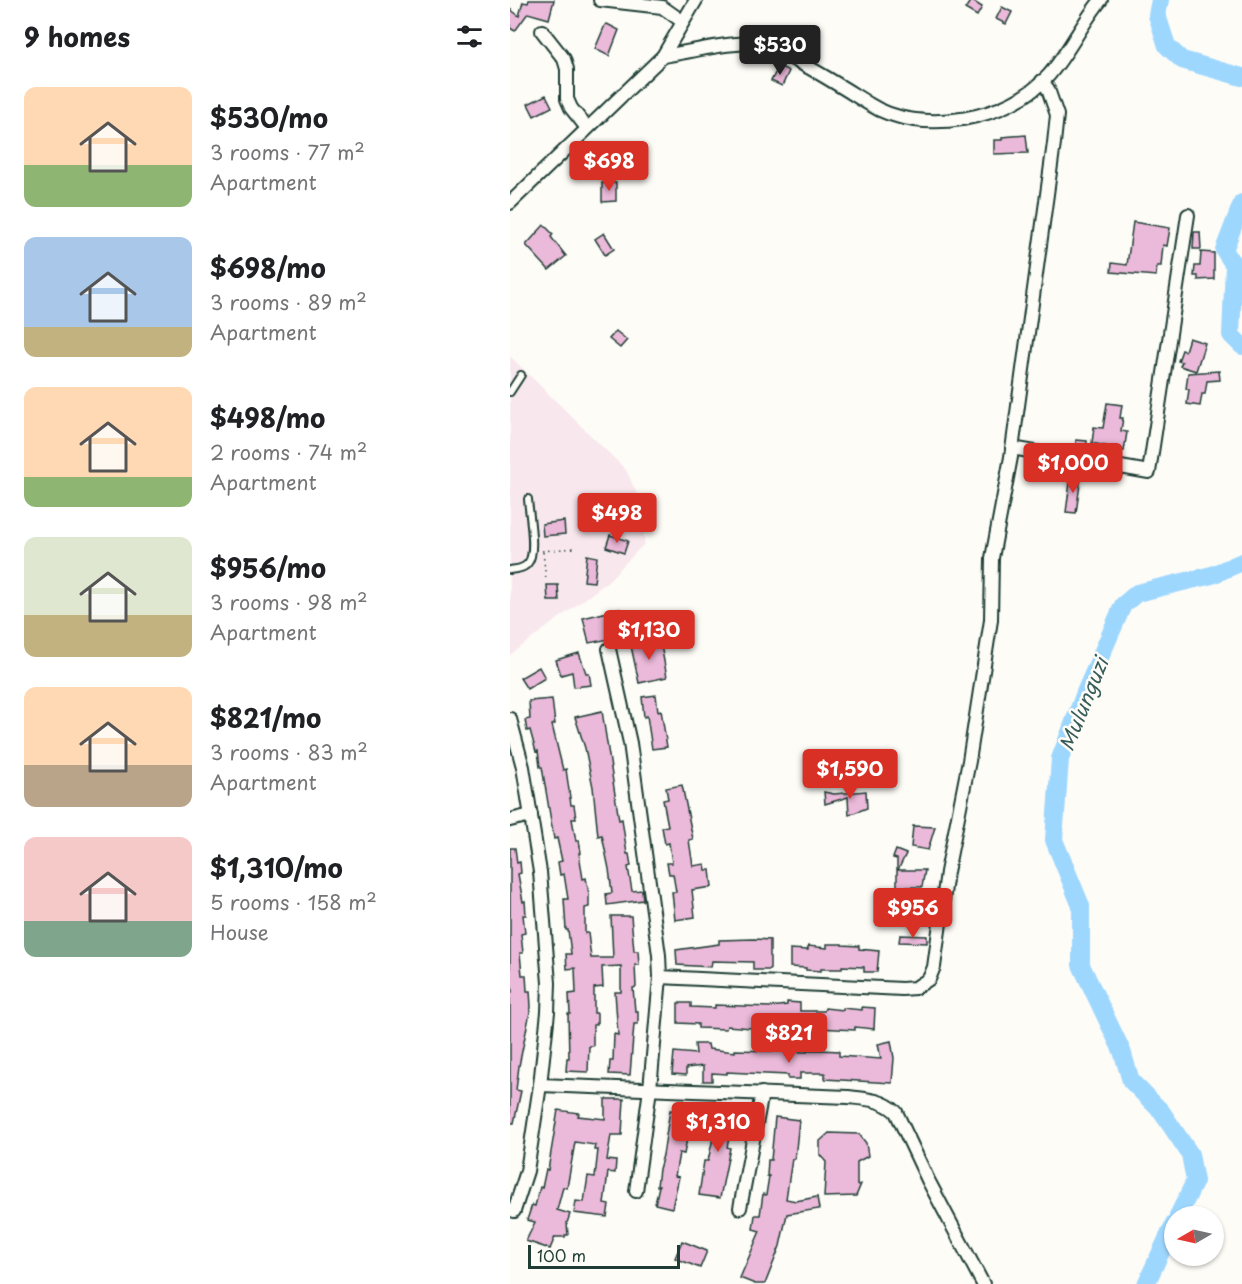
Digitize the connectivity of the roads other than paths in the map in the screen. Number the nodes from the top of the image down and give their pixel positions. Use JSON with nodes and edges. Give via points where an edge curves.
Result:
{"nodes":[{"id":1,"x":600,"y":0,"type":"edge"},
{"id":2,"x":696,"y":0,"type":"edge"},
{"id":3,"x":1101,"y":0,"type":"edge"},
{"id":4,"x":682,"y":21,"type":"junction"},
{"id":5,"x":542,"y":31,"type":"dead end"},
{"id":6,"x":663,"y":56,"type":"junction"},
{"id":7,"x":1042,"y":81,"type":"junction"},
{"id":8,"x":587,"y":128,"type":"junction"},
{"id":9,"x":510,"y":203,"type":"edge"},
{"id":10,"x":1188,"y":215,"type":"dead end"},
{"id":11,"x":521,"y":375,"type":"dead end"},
{"id":12,"x":510,"y":392,"type":"edge"},
{"id":13,"x":1012,"y":448,"type":"junction"},
{"id":14,"x":528,"y":500,"type":"dead end"},
{"id":15,"x":510,"y":570,"type":"edge"},
{"id":16,"x":609,"y":649,"type":"dead end"},
{"id":17,"x":510,"y":719,"type":"edge"},
{"id":18,"x":531,"y":815,"type":"junction"},
{"id":19,"x":510,"y":820,"type":"edge"},
{"id":20,"x":660,"y":977,"type":"junction"},
{"id":21,"x":540,"y":1084,"type":"junction"},
{"id":22,"x":650,"y":1089,"type":"junction"},
{"id":23,"x":762,"y":1093,"type":"junction"},
{"id":24,"x":636,"y":1191,"type":"dead end"},
{"id":25,"x":740,"y":1208,"type":"dead end"},
{"id":26,"x":514,"y":1211,"type":"dead end"},
{"id":27,"x":983,"y":1284,"type":"edge"}],
"edges":[{"from":1,"to":4,"type":"street","via":[[662,8]]},
{"from":2,"to":4,"type":"street"},
{"from":3,"to":7,"type":"street"},
{"from":4,"to":6,"type":"street"},
{"from":5,"to":8,"type":"street","via":[[564,59],[567,99]]},
{"from":6,"to":7,"type":"street","via":[[737,45],[766,45],[817,70],[872,106],[903,118],[935,122],[993,112]]},
{"from":6,"to":8,"type":"street"},
{"from":7,"to":13,"type":"street","via":[[1057,115]]},
{"from":8,"to":9,"type":"street"},
{"from":10,"to":13,"type":"street","via":[[1149,472]]},
{"from":11,"to":12,"type":"lane"},
{"from":13,"to":20,"type":"street","via":[[992,558],[991,620],[983,677],[929,980],[915,988],[902,988]]},
{"from":14,"to":15,"type":"lane","via":[[531,559],[524,567]]},
{"from":16,"to":20,"type":"street","via":[[630,743]]},
{"from":17,"to":18,"type":"street"},
{"from":18,"to":19,"type":"street"},
{"from":18,"to":21,"type":"street","via":[[549,983]]},
{"from":20,"to":22,"type":"street"},
{"from":21,"to":22,"type":"street"},
{"from":21,"to":26,"type":"street","via":[[527,1171]]},
{"from":22,"to":23,"type":"street"},
{"from":22,"to":24,"type":"street"},
{"from":23,"to":25,"type":"street"},
{"from":23,"to":27,"type":"street","via":[[848,1097],[889,1105]]}]}
